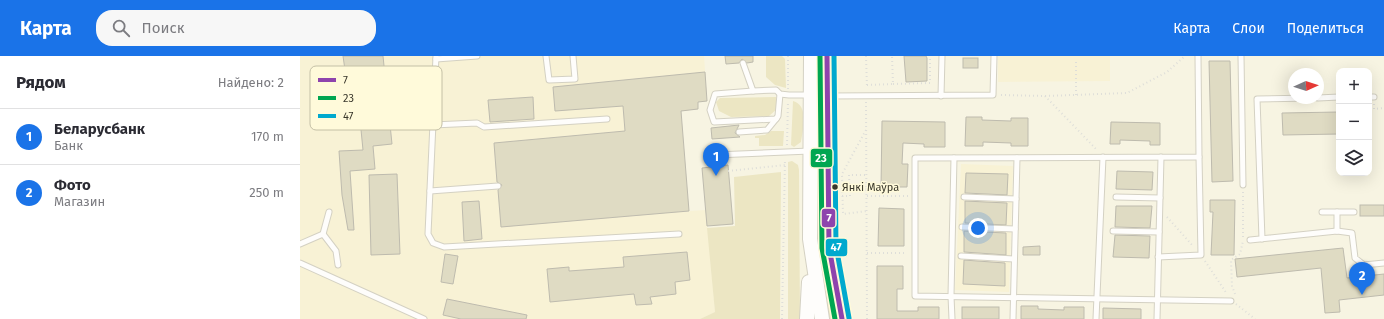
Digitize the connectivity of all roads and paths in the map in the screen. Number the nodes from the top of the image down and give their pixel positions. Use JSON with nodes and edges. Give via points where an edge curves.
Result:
{"nodes":[{"id":1,"x":477,"y":56,"type":"edge"},
{"id":2,"x":546,"y":56,"type":"edge"},
{"id":3,"x":573,"y":56,"type":"edge"},
{"id":4,"x":811,"y":56,"type":"edge"},
{"id":5,"x":827,"y":56,"type":"edge"},
{"id":6,"x":866,"y":56,"type":"edge"},
{"id":7,"x":892,"y":56,"type":"edge"},
{"id":8,"x":930,"y":56,"type":"edge"},
{"id":9,"x":942,"y":56,"type":"edge"},
{"id":10,"x":994,"y":56,"type":"edge"},
{"id":11,"x":1185,"y":56,"type":"edge"},
{"id":12,"x":1198,"y":56,"type":"edge"},
{"id":13,"x":1241,"y":56,"type":"edge"},
{"id":14,"x":436,"y":57,"type":"edge"},
{"id":15,"x":787,"y":57,"type":"edge"},
{"id":16,"x":1076,"y":62,"type":"dead end"},
{"id":17,"x":743,"y":63,"type":"dead end"},
{"id":18,"x":893,"y":84,"type":"junction"},
{"id":19,"x":867,"y":85,"type":"junction"},
{"id":20,"x":753,"y":91,"type":"junction"},
{"id":21,"x":780,"y":94,"type":"junction"},
{"id":22,"x":789,"y":95,"type":"junction"},
{"id":23,"x":993,"y":95,"type":"junction"},
{"id":24,"x":1076,"y":95,"type":"junction"},
{"id":25,"x":811,"y":96,"type":"junction"},
{"id":26,"x":827,"y":96,"type":"junction"},
{"id":27,"x":941,"y":96,"type":"junction"},
{"id":28,"x":1045,"y":96,"type":"junction"},
{"id":29,"x":866,"y":97,"type":"junction"},
{"id":30,"x":1336,"y":97,"type":"edge"},
{"id":31,"x":1288,"y":98,"type":"edge"},
{"id":32,"x":1324,"y":98,"type":"edge"},
{"id":33,"x":606,"y":119,"type":"dead end"},
{"id":34,"x":776,"y":119,"type":"junction"},
{"id":35,"x":442,"y":125,"type":"edge"},
{"id":36,"x":866,"y":129,"type":"junction"},
{"id":37,"x":433,"y":130,"type":"edge"},
{"id":38,"x":739,"y":132,"type":"dead end"},
{"id":39,"x":786,"y":151,"type":"junction"},
{"id":40,"x":811,"y":151,"type":"junction"},
{"id":41,"x":715,"y":155,"type":"dead end"},
{"id":42,"x":1103,"y":157,"type":"junction"},
{"id":43,"x":1161,"y":157,"type":"junction"},
{"id":44,"x":1200,"y":157,"type":"junction"},
{"id":45,"x":954,"y":158,"type":"junction"},
{"id":46,"x":1017,"y":158,"type":"junction"},
{"id":47,"x":785,"y":165,"type":"junction"},
{"id":48,"x":728,"y":171,"type":"dead end"},
{"id":49,"x":867,"y":174,"type":"junction"},
{"id":50,"x":850,"y":185,"type":"junction"},
{"id":51,"x":1243,"y":185,"type":"joint"},
{"id":52,"x":498,"y":186,"type":"dead end"},
{"id":53,"x":867,"y":189,"type":"junction"},
{"id":54,"x":430,"y":190,"type":"junction"},
{"id":55,"x":842,"y":196,"type":"junction"},
{"id":56,"x":867,"y":196,"type":"junction"},
{"id":57,"x":916,"y":196,"type":"junction"},
{"id":58,"x":964,"y":197,"type":"dead end"},
{"id":59,"x":1116,"y":197,"type":"dead end"},
{"id":60,"x":1160,"y":198,"type":"junction"},
{"id":61,"x":1016,"y":199,"type":"junction"},
{"id":62,"x":1160,"y":208,"type":"junction"},
{"id":63,"x":867,"y":211,"type":"junction"},
{"id":64,"x":329,"y":212,"type":"dead end"},
{"id":65,"x":1322,"y":212,"type":"dead end"},
{"id":66,"x":1337,"y":212,"type":"junction"},
{"id":67,"x":1354,"y":212,"type":"dead end"},
{"id":68,"x":962,"y":227,"type":"dead end"},
{"id":69,"x":1015,"y":229,"type":"junction"},
{"id":70,"x":1113,"y":231,"type":"dead end"},
{"id":71,"x":1337,"y":231,"type":"junction"},
{"id":72,"x":1159,"y":232,"type":"junction"},
{"id":73,"x":323,"y":234,"type":"junction"},
{"id":74,"x":680,"y":234,"type":"dead end"},
{"id":75,"x":810,"y":239,"type":"junction"},
{"id":76,"x":1262,"y":239,"type":"junction"},
{"id":77,"x":1250,"y":240,"type":"dead end"},
{"id":78,"x":300,"y":244,"type":"edge"},
{"id":79,"x":867,"y":252,"type":"junction"},
{"id":80,"x":915,"y":253,"type":"junction"},
{"id":81,"x":1201,"y":255,"type":"junction"},
{"id":82,"x":961,"y":256,"type":"dead end"},
{"id":83,"x":1158,"y":257,"type":"junction"},
{"id":84,"x":1014,"y":259,"type":"junction"},
{"id":85,"x":300,"y":263,"type":"edge"},
{"id":86,"x":1384,"y":263,"type":"edge"},
{"id":87,"x":338,"y":265,"type":"dead end"},
{"id":88,"x":951,"y":296,"type":"junction"},
{"id":89,"x":1012,"y":297,"type":"junction"},
{"id":90,"x":1237,"y":297,"type":"dead end"},
{"id":91,"x":1096,"y":299,"type":"junction"},
{"id":92,"x":1157,"y":300,"type":"junction"},
{"id":93,"x":1231,"y":301,"type":"junction"},
{"id":94,"x":1239,"y":302,"type":"dead end"},
{"id":95,"x":1242,"y":308,"type":"junction"},
{"id":96,"x":424,"y":319,"type":"edge"},
{"id":97,"x":782,"y":319,"type":"edge"},
{"id":98,"x":807,"y":319,"type":"edge"},
{"id":99,"x":822,"y":319,"type":"edge"},
{"id":100,"x":842,"y":319,"type":"edge"},
{"id":101,"x":868,"y":319,"type":"edge"},
{"id":102,"x":952,"y":319,"type":"edge"},
{"id":103,"x":1013,"y":319,"type":"edge"},
{"id":104,"x":1096,"y":319,"type":"edge"},
{"id":105,"x":1157,"y":319,"type":"edge"},
{"id":106,"x":1255,"y":319,"type":"edge"}],
"edges":[{"from":1,"to":14,"type":"lane"},
{"from":2,"to":3,"type":"lane","via":[[549,80],[575,79]]},
{"from":4,"to":25,"type":"main road"},
{"from":5,"to":26,"type":"main road"},
{"from":6,"to":19,"type":"path"},
{"from":7,"to":18,"type":"path"},
{"from":8,"to":18,"type":"path","via":[[930,83]]},
{"from":9,"to":27,"type":"lane"},
{"from":10,"to":23,"type":"lane"},
{"from":11,"to":24,"type":"path","via":[[1167,72],[1127,93]]},
{"from":12,"to":44,"type":"lane"},
{"from":13,"to":51,"type":"lane"},
{"from":15,"to":22,"type":"path"},
{"from":16,"to":24,"type":"path"},
{"from":17,"to":20,"type":"lane"},
{"from":18,"to":19,"type":"path"},
{"from":19,"to":29,"type":"path"},
{"from":20,"to":21,"type":"lane","via":[[776,90]]},
{"from":20,"to":34,"type":"lane","via":[[715,94],[710,110],[714,122]]},
{"from":21,"to":22,"type":"lane"},
{"from":21,"to":34,"type":"lane"},
{"from":22,"to":25,"type":"lane"},
{"from":22,"to":39,"type":"path"},
{"from":23,"to":27,"type":"lane"},
{"from":23,"to":28,"type":"path"},
{"from":24,"to":28,"type":"path"},
{"from":25,"to":40,"type":"main road"},
{"from":26,"to":29,"type":"lane"},
{"from":26,"to":100,"type":"main road","via":[[829,247]]},
{"from":27,"to":29,"type":"lane"},
{"from":28,"to":42,"type":"path"},
{"from":29,"to":36,"type":"path"},
{"from":30,"to":32,"type":"lane"},
{"from":31,"to":76,"type":"lane","via":[[1257,99]]},
{"from":33,"to":35,"type":"lane","via":[[484,128],[477,123]]},
{"from":34,"to":38,"type":"lane","via":[[767,130]]},
{"from":36,"to":49,"type":"path"},
{"from":36,"to":55,"type":"path","via":[[842,174]]},
{"from":37,"to":54,"type":"lane"},
{"from":39,"to":40,"type":"lane"},
{"from":39,"to":41,"type":"lane"},
{"from":39,"to":47,"type":"path"},
{"from":40,"to":75,"type":"main road"},
{"from":42,"to":43,"type":"lane"},
{"from":42,"to":46,"type":"lane"},
{"from":42,"to":91,"type":"lane"},
{"from":43,"to":44,"type":"lane"},
{"from":43,"to":60,"type":"lane"},
{"from":44,"to":81,"type":"lane"},
{"from":45,"to":46,"type":"lane"},
{"from":45,"to":57,"type":"lane","via":[[915,158]]},
{"from":45,"to":88,"type":"lane"},
{"from":46,"to":61,"type":"lane"},
{"from":47,"to":48,"type":"path"},
{"from":47,"to":97,"type":"path"},
{"from":49,"to":50,"type":"path","via":[[849,175]]},
{"from":49,"to":53,"type":"path"},
{"from":50,"to":53,"type":"path"},
{"from":50,"to":55,"type":"path","via":[[850,196]]},
{"from":51,"to":90,"type":"path","via":[[1243,240],[1240,254],[1230,260],[1232,286]]},
{"from":52,"to":54,"type":"lane"},
{"from":53,"to":56,"type":"path"},
{"from":54,"to":74,"type":"lane","via":[[428,234],[433,243],[444,247]]},
{"from":55,"to":63,"type":"path","via":[[843,214]]},
{"from":56,"to":57,"type":"path"},
{"from":56,"to":63,"type":"path"},
{"from":57,"to":80,"type":"lane"},
{"from":58,"to":61,"type":"lane"},
{"from":59,"to":60,"type":"lane"},
{"from":60,"to":62,"type":"lane"},
{"from":61,"to":69,"type":"lane"},
{"from":62,"to":72,"type":"lane"},
{"from":62,"to":81,"type":"path"},
{"from":63,"to":79,"type":"path"},
{"from":64,"to":73,"type":"lane"},
{"from":65,"to":66,"type":"lane"},
{"from":66,"to":67,"type":"lane"},
{"from":66,"to":71,"type":"lane"},
{"from":68,"to":69,"type":"lane"},
{"from":69,"to":84,"type":"lane"},
{"from":70,"to":72,"type":"lane"},
{"from":71,"to":76,"type":"lane"},
{"from":71,"to":86,"type":"lane","via":[[1352,233],[1355,258],[1364,265]]},
{"from":72,"to":83,"type":"lane"},
{"from":73,"to":78,"type":"lane"},
{"from":73,"to":87,"type":"lane","via":[[336,251]]},
{"from":75,"to":98,"type":"main road"},
{"from":75,"to":99,"type":"main road"},
{"from":76,"to":77,"type":"lane"},
{"from":79,"to":80,"type":"path"},
{"from":79,"to":101,"type":"path"},
{"from":80,"to":88,"type":"lane","via":[[915,296]]},
{"from":81,"to":83,"type":"lane"},
{"from":81,"to":93,"type":"path"},
{"from":82,"to":84,"type":"lane"},
{"from":83,"to":92,"type":"lane"},
{"from":84,"to":89,"type":"lane"},
{"from":85,"to":96,"type":"lane"},
{"from":88,"to":89,"type":"lane"},
{"from":88,"to":102,"type":"lane"},
{"from":89,"to":91,"type":"lane"},
{"from":89,"to":103,"type":"lane"},
{"from":91,"to":92,"type":"lane"},
{"from":91,"to":104,"type":"lane"},
{"from":92,"to":93,"type":"lane"},
{"from":92,"to":105,"type":"lane"},
{"from":93,"to":95,"type":"path"},
{"from":94,"to":95,"type":"path"},
{"from":95,"to":106,"type":"path"}]}
